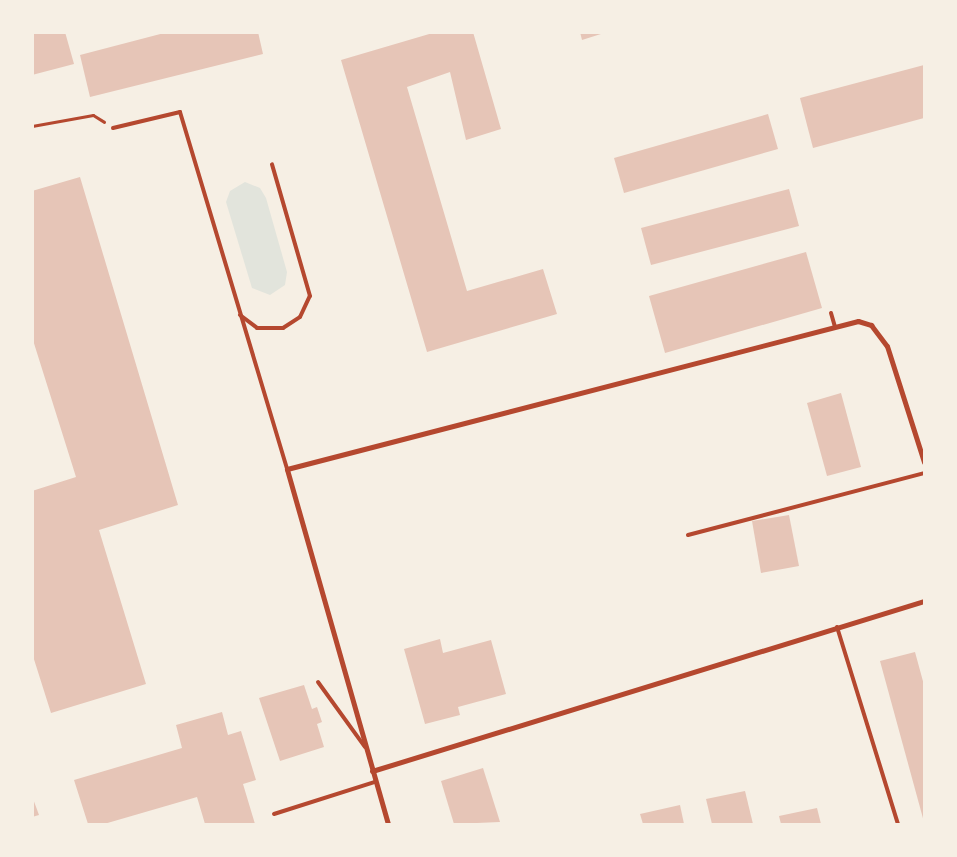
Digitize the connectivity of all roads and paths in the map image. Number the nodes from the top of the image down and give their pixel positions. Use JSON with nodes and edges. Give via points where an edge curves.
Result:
{"nodes":[{"id":1,"x":32,"y":126,"type":"edge"},
{"id":2,"x":113,"y":128,"type":"joint"},
{"id":3,"x":272,"y":164,"type":"dead end"},
{"id":4,"x":831,"y":313,"type":"dead end"},
{"id":5,"x":240,"y":315,"type":"junction"},
{"id":6,"x":835,"y":327,"type":"junction"},
{"id":7,"x":924,"y":462,"type":"edge"},
{"id":8,"x":287,"y":470,"type":"junction"},
{"id":9,"x":924,"y":472,"type":"edge"},
{"id":10,"x":688,"y":535,"type":"dead end"},
{"id":11,"x":924,"y":601,"type":"edge"},
{"id":12,"x":837,"y":627,"type":"junction"},
{"id":13,"x":318,"y":682,"type":"dead end"},
{"id":14,"x":366,"y":748,"type":"junction"},
{"id":15,"x":372,"y":771,"type":"junction"},
{"id":16,"x":375,"y":782,"type":"junction"},
{"id":17,"x":274,"y":814,"type":"dead end"},
{"id":18,"x":388,"y":824,"type":"edge"},
{"id":19,"x":898,"y":824,"type":"edge"}],
"edges":[{"from":1,"to":2,"type":"path","via":[[93,115]]},
{"from":2,"to":5,"type":"lane","via":[[180,112]]},
{"from":3,"to":5,"type":"lane","via":[[310,296],[300,317],[283,328],[257,328]]},
{"from":4,"to":6,"type":"lane"},
{"from":5,"to":8,"type":"lane"},
{"from":6,"to":7,"type":"street","via":[[858,321],[871,325],[887,346]]},
{"from":6,"to":8,"type":"street"},
{"from":8,"to":14,"type":"street"},
{"from":9,"to":10,"type":"lane"},
{"from":11,"to":12,"type":"street"},
{"from":12,"to":15,"type":"street"},
{"from":12,"to":19,"type":"lane"},
{"from":13,"to":14,"type":"lane"},
{"from":14,"to":15,"type":"street"},
{"from":15,"to":16,"type":"street"},
{"from":16,"to":17,"type":"lane"},
{"from":16,"to":18,"type":"street"}]}
